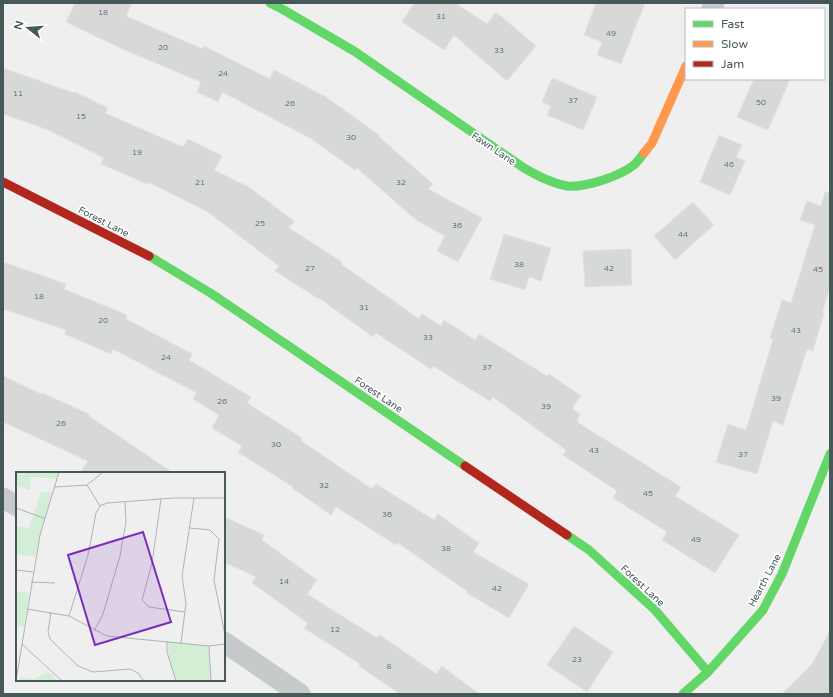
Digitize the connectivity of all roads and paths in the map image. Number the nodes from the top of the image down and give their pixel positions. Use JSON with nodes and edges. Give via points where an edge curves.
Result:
{"nodes":[{"id":1,"x":270,"y":3,"type":"edge"},
{"id":2,"x":685,"y":68,"type":"edge"},
{"id":3,"x":3,"y":182,"type":"edge"},
{"id":4,"x":830,"y":454,"type":"edge"},
{"id":5,"x":3,"y":498,"type":"edge"},
{"id":6,"x":16,"y":505,"type":"edge"},
{"id":7,"x":225,"y":643,"type":"edge"},
{"id":8,"x":708,"y":672,"type":"junction"},
{"id":9,"x":300,"y":694,"type":"edge"},
{"id":10,"x":683,"y":694,"type":"edge"}],
"edges":[{"from":1,"to":2,"type":"street","name":"Fawn Lane","via":[[354,52],[524,168],[548,181],[568,186],[586,185],[620,174],[635,164],[652,143]]},
{"from":3,"to":8,"type":"street","name":"Forest Lane","via":[[149,256],[212,294],[589,550],[655,610]]},
{"from":4,"to":8,"type":"street","name":"Hearth Lane","via":[[782,574],[763,610]]},
{"from":5,"to":6,"type":"street"},
{"from":7,"to":9,"type":"street"},
{"from":8,"to":10,"type":"street","name":"Hearth Lane"}]}
